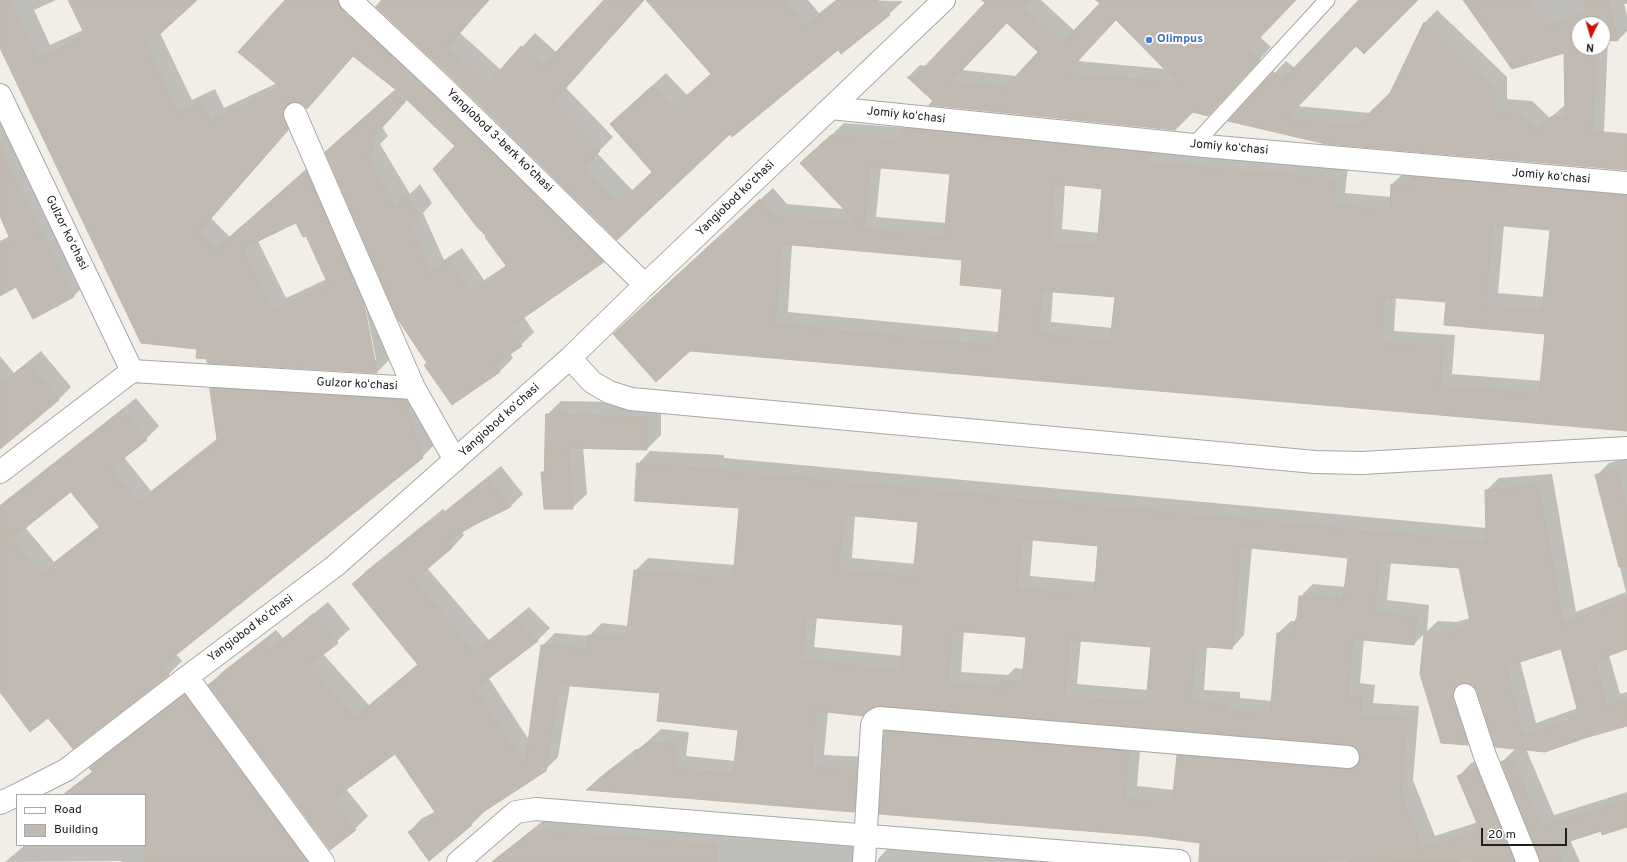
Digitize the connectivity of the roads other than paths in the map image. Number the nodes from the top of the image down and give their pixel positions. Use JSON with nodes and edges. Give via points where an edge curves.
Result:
{"nodes":[{"id":1,"x":350,"y":0,"type":"edge"},
{"id":2,"x":944,"y":0,"type":"edge"},
{"id":3,"x":1327,"y":0,"type":"edge"},
{"id":4,"x":0,"y":95,"type":"edge"},
{"id":5,"x":831,"y":108,"type":"junction"},
{"id":6,"x":295,"y":114,"type":"dead end"},
{"id":7,"x":1194,"y":145,"type":"junction"},
{"id":8,"x":1627,"y":183,"type":"edge"},
{"id":9,"x":645,"y":285,"type":"junction"},
{"id":10,"x":570,"y":358,"type":"junction"},
{"id":11,"x":132,"y":371,"type":"junction"},
{"id":12,"x":414,"y":388,"type":"junction"},
{"id":13,"x":1627,"y":448,"type":"edge"},
{"id":14,"x":454,"y":460,"type":"junction"},
{"id":15,"x":0,"y":472,"type":"edge"},
{"id":16,"x":187,"y":677,"type":"junction"},
{"id":17,"x":1465,"y":695,"type":"dead end"},
{"id":18,"x":1348,"y":757,"type":"dead end"},
{"id":19,"x":19,"y":794,"type":"edge"},
{"id":20,"x":16,"y":795,"type":"edge"},
{"id":21,"x":0,"y":803,"type":"edge"},
{"id":22,"x":866,"y":835,"type":"junction"},
{"id":23,"x":1179,"y":861,"type":"edge"},
{"id":24,"x":323,"y":862,"type":"edge"},
{"id":25,"x":458,"y":862,"type":"edge"},
{"id":26,"x":864,"y":862,"type":"edge"},
{"id":27,"x":1528,"y":862,"type":"edge"}],
"edges":[{"from":1,"to":9,"type":"street","name":"Yangiobod 3-berk koʼchasi","via":[[443,87]]},
{"from":2,"to":5,"type":"street","name":"Yangiobod koʻchasi"},
{"from":3,"to":7,"type":"lane"},
{"from":4,"to":11,"type":"street","name":"Gulzor koʻchasi"},
{"from":5,"to":7,"type":"street","name":"Jomiy koʻchasi"},
{"from":5,"to":9,"type":"street","name":"Yangiobod koʻchasi"},
{"from":6,"to":12,"type":"street"},
{"from":7,"to":8,"type":"street","name":"Jomiy koʻchasi"},
{"from":9,"to":10,"type":"street","name":"Yangiobod koʻchasi"},
{"from":10,"to":13,"type":"street","via":[[592,382],[609,392],[631,399],[1315,462],[1362,463]]},
{"from":10,"to":14,"type":"street","name":"Yangiobod koʻchasi"},
{"from":11,"to":12,"type":"street","name":"Gulzor koʻchasi"},
{"from":11,"to":15,"type":"street"},
{"from":12,"to":14,"type":"street"},
{"from":14,"to":16,"type":"street","name":"Yangiobod koʻchasi","via":[[335,566]]},
{"from":16,"to":19,"type":"street","name":"Yangiobod koʻchasi","via":[[66,770]]},
{"from":16,"to":24,"type":"street"},
{"from":17,"to":27,"type":"street","via":[[1485,756]]},
{"from":18,"to":22,"type":"street","via":[[879,718],[872,725]]},
{"from":20,"to":21,"type":"street","name":"Yangiobod koʻchasi"},
{"from":22,"to":23,"type":"street"},
{"from":22,"to":25,"type":"street","via":[[536,808],[516,812]]},
{"from":22,"to":26,"type":"street"}]}
